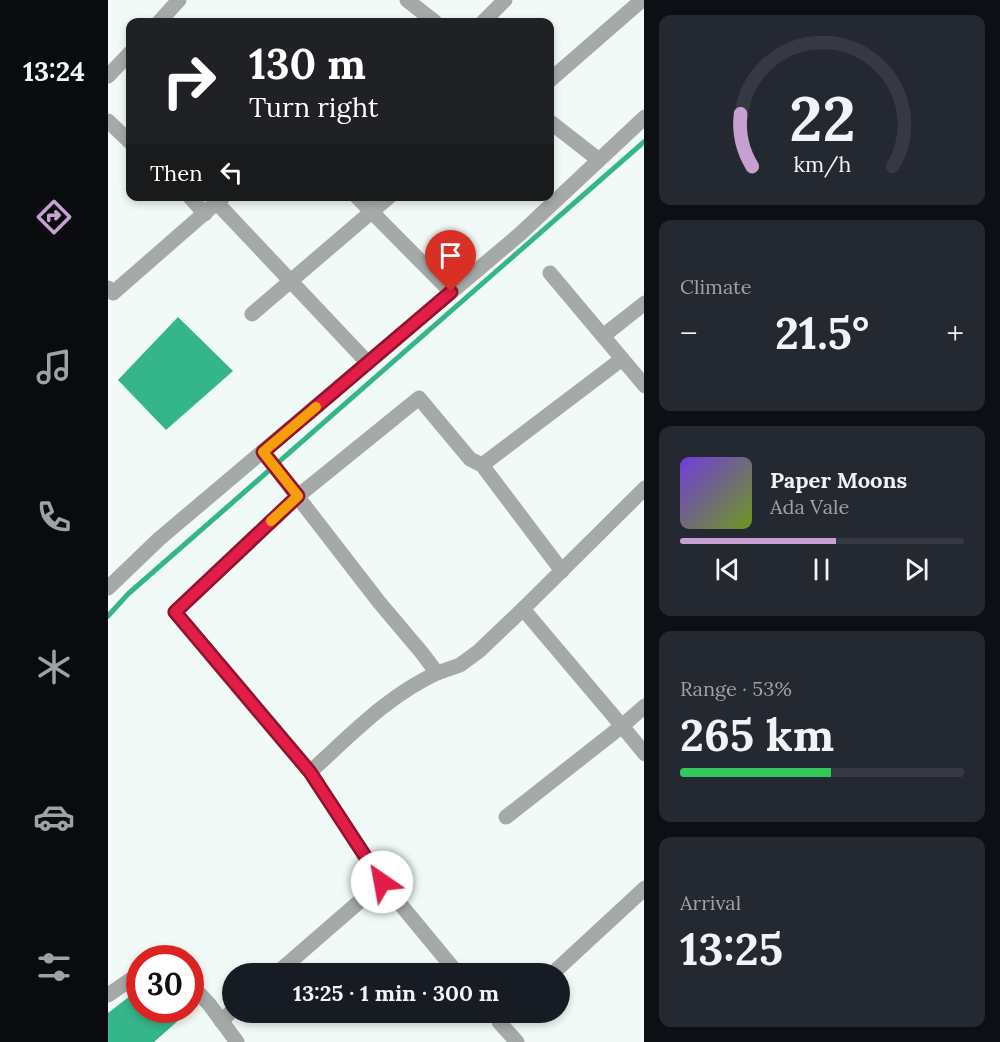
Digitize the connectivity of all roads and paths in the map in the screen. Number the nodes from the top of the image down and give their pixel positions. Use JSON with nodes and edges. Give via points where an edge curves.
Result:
{"nodes":[{"id":1,"x":178,"y":0,"type":"edge"},
{"id":2,"x":408,"y":0,"type":"edge"},
{"id":3,"x":505,"y":0,"type":"edge"},
{"id":4,"x":642,"y":0,"type":"edge"},
{"id":5,"x":162,"y":18,"type":"edge"},
{"id":6,"x":427,"y":18,"type":"edge"},
{"id":7,"x":487,"y":18,"type":"edge"},
{"id":8,"x":126,"y":57,"type":"edge"},
{"id":9,"x":108,"y":76,"type":"edge"},
{"id":10,"x":554,"y":77,"type":"edge"},
{"id":11,"x":644,"y":118,"type":"edge"},
{"id":12,"x":108,"y":121,"type":"edge"},
{"id":13,"x":554,"y":125,"type":"edge"},
{"id":14,"x":126,"y":138,"type":"edge"},
{"id":15,"x":599,"y":160,"type":"junction"},
{"id":16,"x":193,"y":201,"type":"edge"},
{"id":17,"x":220,"y":201,"type":"edge"},
{"id":18,"x":222,"y":201,"type":"edge"},
{"id":19,"x":361,"y":201,"type":"edge"},
{"id":20,"x":384,"y":201,"type":"edge"},
{"id":21,"x":372,"y":212,"type":"junction"},
{"id":22,"x":205,"y":214,"type":"junction"},
{"id":23,"x":550,"y":273,"type":"dead end"},
{"id":24,"x":290,"y":280,"type":"junction"},
{"id":25,"x":108,"y":288,"type":"edge"},
{"id":26,"x":451,"y":292,"type":"junction"},
{"id":27,"x":644,"y":304,"type":"edge"},
{"id":28,"x":252,"y":314,"type":"dead end"},
{"id":29,"x":603,"y":336,"type":"junction"},
{"id":30,"x":622,"y":358,"type":"junction"},
{"id":31,"x":368,"y":363,"type":"junction"},
{"id":32,"x":644,"y":385,"type":"edge"},
{"id":33,"x":266,"y":456,"type":"junction"},
{"id":34,"x":482,"y":465,"type":"junction"},
{"id":35,"x":644,"y":489,"type":"edge"},
{"id":36,"x":298,"y":496,"type":"junction"},
{"id":37,"x":562,"y":571,"type":"junction"},
{"id":38,"x":108,"y":588,"type":"edge"},
{"id":39,"x":523,"y":609,"type":"junction"},
{"id":40,"x":437,"y":673,"type":"junction"},
{"id":41,"x":644,"y":707,"type":"edge"},
{"id":42,"x":622,"y":726,"type":"junction"},
{"id":43,"x":644,"y":753,"type":"edge"},
{"id":44,"x":310,"y":772,"type":"junction"},
{"id":45,"x":506,"y":817,"type":"dead end"},
{"id":46,"x":382,"y":882,"type":"junction"},
{"id":47,"x":644,"y":889,"type":"edge"},
{"id":48,"x":289,"y":963,"type":"edge"},
{"id":49,"x":449,"y":963,"type":"edge"},
{"id":50,"x":564,"y":963,"type":"edge"},
{"id":51,"x":126,"y":983,"type":"edge"},
{"id":52,"x":108,"y":995,"type":"edge"},
{"id":53,"x":204,"y":999,"type":"edge"},
{"id":54,"x":222,"y":1013,"type":"edge"},
{"id":55,"x":230,"y":1023,"type":"edge"},
{"id":56,"x":505,"y":1023,"type":"edge"},
{"id":57,"x":237,"y":1042,"type":"edge"},
{"id":58,"x":517,"y":1042,"type":"edge"}],
"edges":[{"from":1,"to":5,"type":"street"},
{"from":2,"to":6,"type":"street"},
{"from":3,"to":7,"type":"street"},
{"from":4,"to":10,"type":"street"},
{"from":8,"to":9,"type":"street"},
{"from":11,"to":15,"type":"street"},
{"from":12,"to":14,"type":"street"},
{"from":13,"to":15,"type":"street"},
{"from":15,"to":26,"type":"street"},
{"from":16,"to":22,"type":"street"},
{"from":17,"to":22,"type":"street"},
{"from":18,"to":24,"type":"street"},
{"from":19,"to":21,"type":"street"},
{"from":20,"to":21,"type":"street"},
{"from":21,"to":24,"type":"street"},
{"from":21,"to":26,"type":"street"},
{"from":22,"to":25,"type":"street","via":[[113,293]]},
{"from":23,"to":29,"type":"street"},
{"from":24,"to":28,"type":"street"},
{"from":24,"to":31,"type":"street"},
{"from":26,"to":31,"type":"street"},
{"from":27,"to":29,"type":"street"},
{"from":29,"to":30,"type":"street"},
{"from":30,"to":32,"type":"street"},
{"from":30,"to":34,"type":"street"},
{"from":31,"to":33,"type":"street"},
{"from":33,"to":36,"type":"street"},
{"from":33,"to":38,"type":"street","via":[[159,540]]},
{"from":34,"to":36,"type":"street","via":[[470,459],[419,398]]},
{"from":34,"to":37,"type":"street"},
{"from":35,"to":37,"type":"street"},
{"from":36,"to":40,"type":"street"},
{"from":36,"to":44,"type":"street","via":[[175,612]]},
{"from":37,"to":39,"type":"street"},
{"from":39,"to":40,"type":"street","via":[[479,651],[460,665]]},
{"from":39,"to":42,"type":"street"},
{"from":40,"to":44,"type":"street","via":[[414,683],[388,702]]},
{"from":41,"to":42,"type":"street"},
{"from":42,"to":43,"type":"street"},
{"from":42,"to":45,"type":"street"},
{"from":44,"to":46,"type":"street"},
{"from":46,"to":48,"type":"street"},
{"from":46,"to":49,"type":"street"},
{"from":47,"to":50,"type":"street"},
{"from":51,"to":52,"type":"street"},
{"from":53,"to":54,"type":"street"},
{"from":55,"to":57,"type":"street"},
{"from":56,"to":58,"type":"street"}]}
